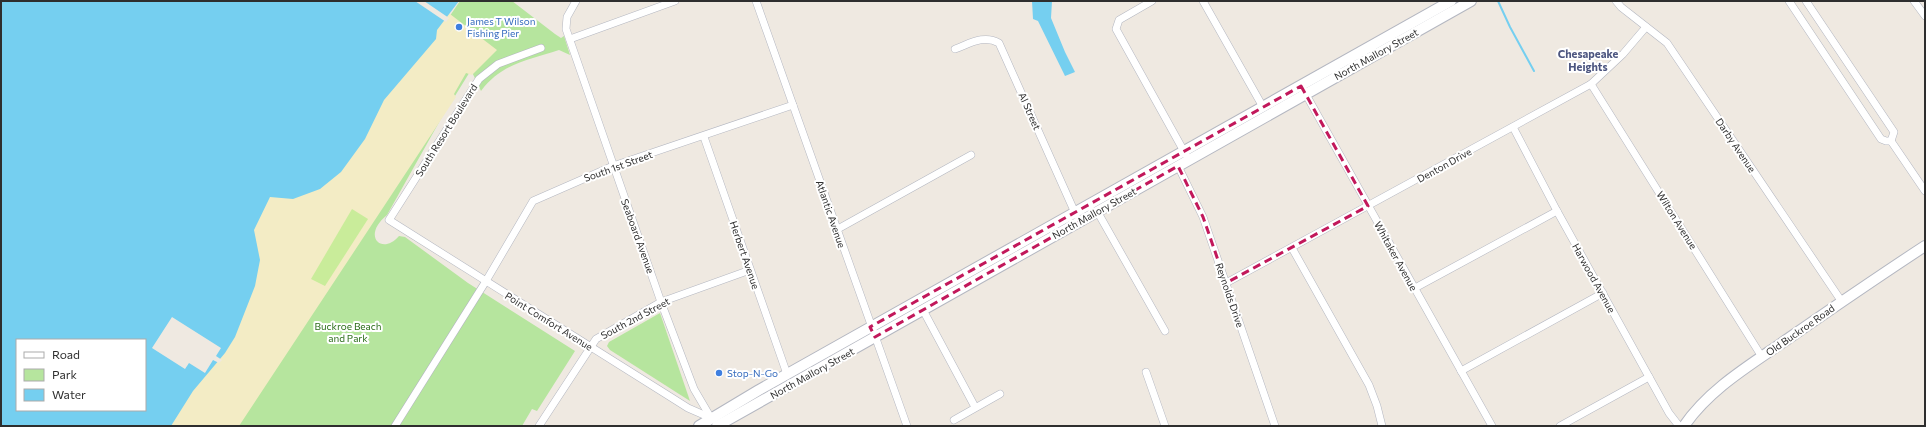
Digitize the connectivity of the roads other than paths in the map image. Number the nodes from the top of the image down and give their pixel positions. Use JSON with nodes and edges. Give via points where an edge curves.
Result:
{"nodes":[{"id":1,"x":576,"y":1,"type":"edge"},
{"id":2,"x":675,"y":1,"type":"edge"},
{"id":3,"x":756,"y":1,"type":"edge"},
{"id":4,"x":1152,"y":1,"type":"edge"},
{"id":5,"x":1204,"y":1,"type":"edge"},
{"id":6,"x":1451,"y":1,"type":"edge"},
{"id":7,"x":1471,"y":1,"type":"edge"},
{"id":8,"x":1616,"y":1,"type":"edge"},
{"id":9,"x":1789,"y":1,"type":"edge"},
{"id":10,"x":1806,"y":1,"type":"edge"},
{"id":11,"x":1914,"y":1,"type":"edge"},
{"id":12,"x":1925,"y":16,"type":"edge"},
{"id":13,"x":1646,"y":27,"type":"junction"},
{"id":14,"x":570,"y":39,"type":"junction"},
{"id":15,"x":541,"y":48,"type":"dead end"},
{"id":16,"x":955,"y":49,"type":"dead end"},
{"id":17,"x":1591,"y":84,"type":"junction"},
{"id":18,"x":1303,"y":90,"type":"junction"},
{"id":19,"x":793,"y":105,"type":"junction"},
{"id":20,"x":1263,"y":107,"type":"junction"},
{"id":21,"x":1513,"y":127,"type":"junction"},
{"id":22,"x":704,"y":136,"type":"junction"},
{"id":23,"x":1891,"y":141,"type":"junction"},
{"id":24,"x":971,"y":155,"type":"dead end"},
{"id":25,"x":1186,"y":156,"type":"junction"},
{"id":26,"x":613,"y":166,"type":"junction"},
{"id":27,"x":1178,"y":166,"type":"junction"},
{"id":28,"x":1925,"y":191,"type":"edge"},
{"id":29,"x":1368,"y":206,"type":"junction"},
{"id":30,"x":1557,"y":210,"type":"junction"},
{"id":31,"x":1097,"y":211,"type":"junction"},
{"id":32,"x":1077,"y":217,"type":"junction"},
{"id":33,"x":389,"y":220,"type":"joint"},
{"id":34,"x":836,"y":230,"type":"junction"},
{"id":35,"x":1925,"y":246,"type":"edge"},
{"id":36,"x":1292,"y":248,"type":"junction"},
{"id":37,"x":750,"y":270,"type":"junction"},
{"id":38,"x":486,"y":281,"type":"junction"},
{"id":39,"x":1226,"y":283,"type":"junction"},
{"id":40,"x":1414,"y":288,"type":"junction"},
{"id":41,"x":1602,"y":293,"type":"junction"},
{"id":42,"x":661,"y":302,"type":"junction"},
{"id":43,"x":1842,"y":302,"type":"junction"},
{"id":44,"x":923,"y":310,"type":"junction"},
{"id":45,"x":870,"y":327,"type":"junction"},
{"id":46,"x":1165,"y":331,"type":"dead end"},
{"id":47,"x":875,"y":337,"type":"junction"},
{"id":48,"x":590,"y":347,"type":"junction"},
{"id":49,"x":1762,"y":357,"type":"junction"},
{"id":50,"x":1461,"y":371,"type":"junction"},
{"id":51,"x":1146,"y":372,"type":"dead end"},
{"id":52,"x":787,"y":374,"type":"junction"},
{"id":53,"x":1650,"y":377,"type":"junction"},
{"id":54,"x":1000,"y":394,"type":"dead end"},
{"id":55,"x":976,"y":407,"type":"junction"},
{"id":56,"x":954,"y":420,"type":"dead end"},
{"id":57,"x":717,"y":424,"type":"edge"},
{"id":58,"x":395,"y":426,"type":"edge"},
{"id":59,"x":539,"y":426,"type":"edge"},
{"id":60,"x":699,"y":426,"type":"edge"},
{"id":61,"x":907,"y":426,"type":"edge"},
{"id":62,"x":1165,"y":426,"type":"edge"},
{"id":63,"x":1275,"y":426,"type":"edge"},
{"id":64,"x":1382,"y":426,"type":"edge"},
{"id":65,"x":1492,"y":426,"type":"edge"},
{"id":66,"x":1560,"y":426,"type":"edge"},
{"id":67,"x":1679,"y":426,"type":"edge"},
{"id":68,"x":1684,"y":426,"type":"edge"}],
"edges":[{"from":1,"to":14,"type":"street","name":"Seaboard Avenue","via":[[566,21]]},
{"from":2,"to":14,"type":"street"},
{"from":3,"to":19,"type":"street","name":"Atlantic Avenue"},
{"from":4,"to":25,"type":"street","via":[[1119,20],[1116,29]]},
{"from":5,"to":20,"type":"street"},
{"from":6,"to":18,"type":"main road","name":"North Mallory Street"},
{"from":7,"to":18,"type":"main road","name":"North Mallory Street"},
{"from":8,"to":13,"type":"street","name":"Darby Avenue"},
{"from":9,"to":23,"type":"street","via":[[1882,139],[1886,142]]},
{"from":10,"to":23,"type":"street","via":[[1894,132]]},
{"from":11,"to":12,"type":"street"},
{"from":13,"to":17,"type":"street","name":"Denton Drive","via":[[1623,54]]},
{"from":13,"to":43,"type":"street","name":"Darby Avenue","via":[[1666,43]]},
{"from":14,"to":26,"type":"street","name":"Seaboard Avenue"},
{"from":15,"to":33,"type":"street","name":"South Resort Boulevard","via":[[498,64],[479,79]]},
{"from":16,"to":32,"type":"street","name":"Al Street","via":[[986,38],[999,43]]},
{"from":17,"to":21,"type":"street","name":"Denton Drive"},
{"from":17,"to":49,"type":"street","name":"Wilton Avenue"},
{"from":18,"to":20,"type":"main road","name":"North Mallory Street"},
{"from":18,"to":25,"type":"main road","name":"North Mallory Street"},
{"from":18,"to":29,"type":"street","name":"Whitaker Avenue"},
{"from":19,"to":22,"type":"street","name":"South 1st Street"},
{"from":19,"to":34,"type":"street","name":"Atlantic Avenue"},
{"from":20,"to":25,"type":"main road","name":"North Mallory Street"},
{"from":21,"to":29,"type":"street","name":"Denton Drive"},
{"from":21,"to":30,"type":"street","name":"Harwood Avenue"},
{"from":22,"to":26,"type":"street","name":"South 1st Street"},
{"from":22,"to":37,"type":"street","name":"Herbert Avenue"},
{"from":23,"to":28,"type":"street"},
{"from":24,"to":34,"type":"street"},
{"from":25,"to":27,"type":"main road","name":"North Mallory Street"},
{"from":25,"to":32,"type":"main road","name":"North Mallory Street"},
{"from":26,"to":38,"type":"street","name":"South 1st Street","via":[[533,201]]},
{"from":26,"to":42,"type":"street","name":"Seaboard Avenue"},
{"from":27,"to":31,"type":"main road","name":"North Mallory Street"},
{"from":27,"to":39,"type":"street","name":"Reynolds Drive","via":[[1203,217]]},
{"from":29,"to":36,"type":"street","name":"Denton Drive"},
{"from":29,"to":40,"type":"street","name":"Whitaker Avenue"},
{"from":30,"to":40,"type":"street"},
{"from":30,"to":41,"type":"street","name":"Harwood Avenue"},
{"from":31,"to":32,"type":"main road","name":"North Mallory Street"},
{"from":31,"to":46,"type":"street"},
{"from":32,"to":44,"type":"main road","name":"North Mallory Street"},
{"from":32,"to":45,"type":"main road","name":"North Mallory Street"},
{"from":33,"to":38,"type":"street","name":"Point Comfort Avenue"},
{"from":34,"to":45,"type":"street","name":"Atlantic Avenue"},
{"from":35,"to":43,"type":"main road","name":"Old Buckroe Road"},
{"from":36,"to":39,"type":"street","name":"Denton Drive"},
{"from":36,"to":64,"type":"street","via":[[1369,384]]},
{"from":37,"to":42,"type":"street","name":"South 2nd Street"},
{"from":37,"to":52,"type":"street","name":"Herbert Avenue"},
{"from":38,"to":48,"type":"street","name":"Point Comfort Avenue"},
{"from":38,"to":58,"type":"street","name":"South 1st Street"},
{"from":39,"to":63,"type":"street","name":"Reynolds Drive"},
{"from":40,"to":50,"type":"street","name":"Whitaker Avenue"},
{"from":41,"to":50,"type":"street"},
{"from":41,"to":53,"type":"street","name":"Harwood Avenue"},
{"from":42,"to":48,"type":"street","name":"South 2nd Street","via":[[596,338]]},
{"from":42,"to":57,"type":"street","name":"Seaboard Avenue","via":[[694,389]]},
{"from":43,"to":49,"type":"main road","name":"Old Buckroe Road"},
{"from":44,"to":47,"type":"main road","name":"North Mallory Street"},
{"from":44,"to":55,"type":"street"},
{"from":45,"to":47,"type":"street","name":"Atlantic Avenue"},
{"from":45,"to":52,"type":"main road","name":"North Mallory Street"},
{"from":47,"to":57,"type":"main road","name":"North Mallory Street"},
{"from":47,"to":61,"type":"street","name":"Atlantic Avenue"},
{"from":48,"to":57,"type":"street","name":"Point Comfort Avenue"},
{"from":48,"to":59,"type":"street","name":"South 2nd Street"},
{"from":49,"to":68,"type":"main road","name":"Old Buckroe Road","via":[[1710,396]]},
{"from":50,"to":65,"type":"street","name":"Whitaker Avenue"},
{"from":51,"to":62,"type":"street"},
{"from":52,"to":57,"type":"main road","name":"North Mallory Street"},
{"from":53,"to":66,"type":"street"},
{"from":53,"to":67,"type":"street","name":"Harwood Avenue"},
{"from":54,"to":55,"type":"street"},
{"from":55,"to":56,"type":"street"},
{"from":57,"to":60,"type":"main road","name":"North Mallory Street"}]}
